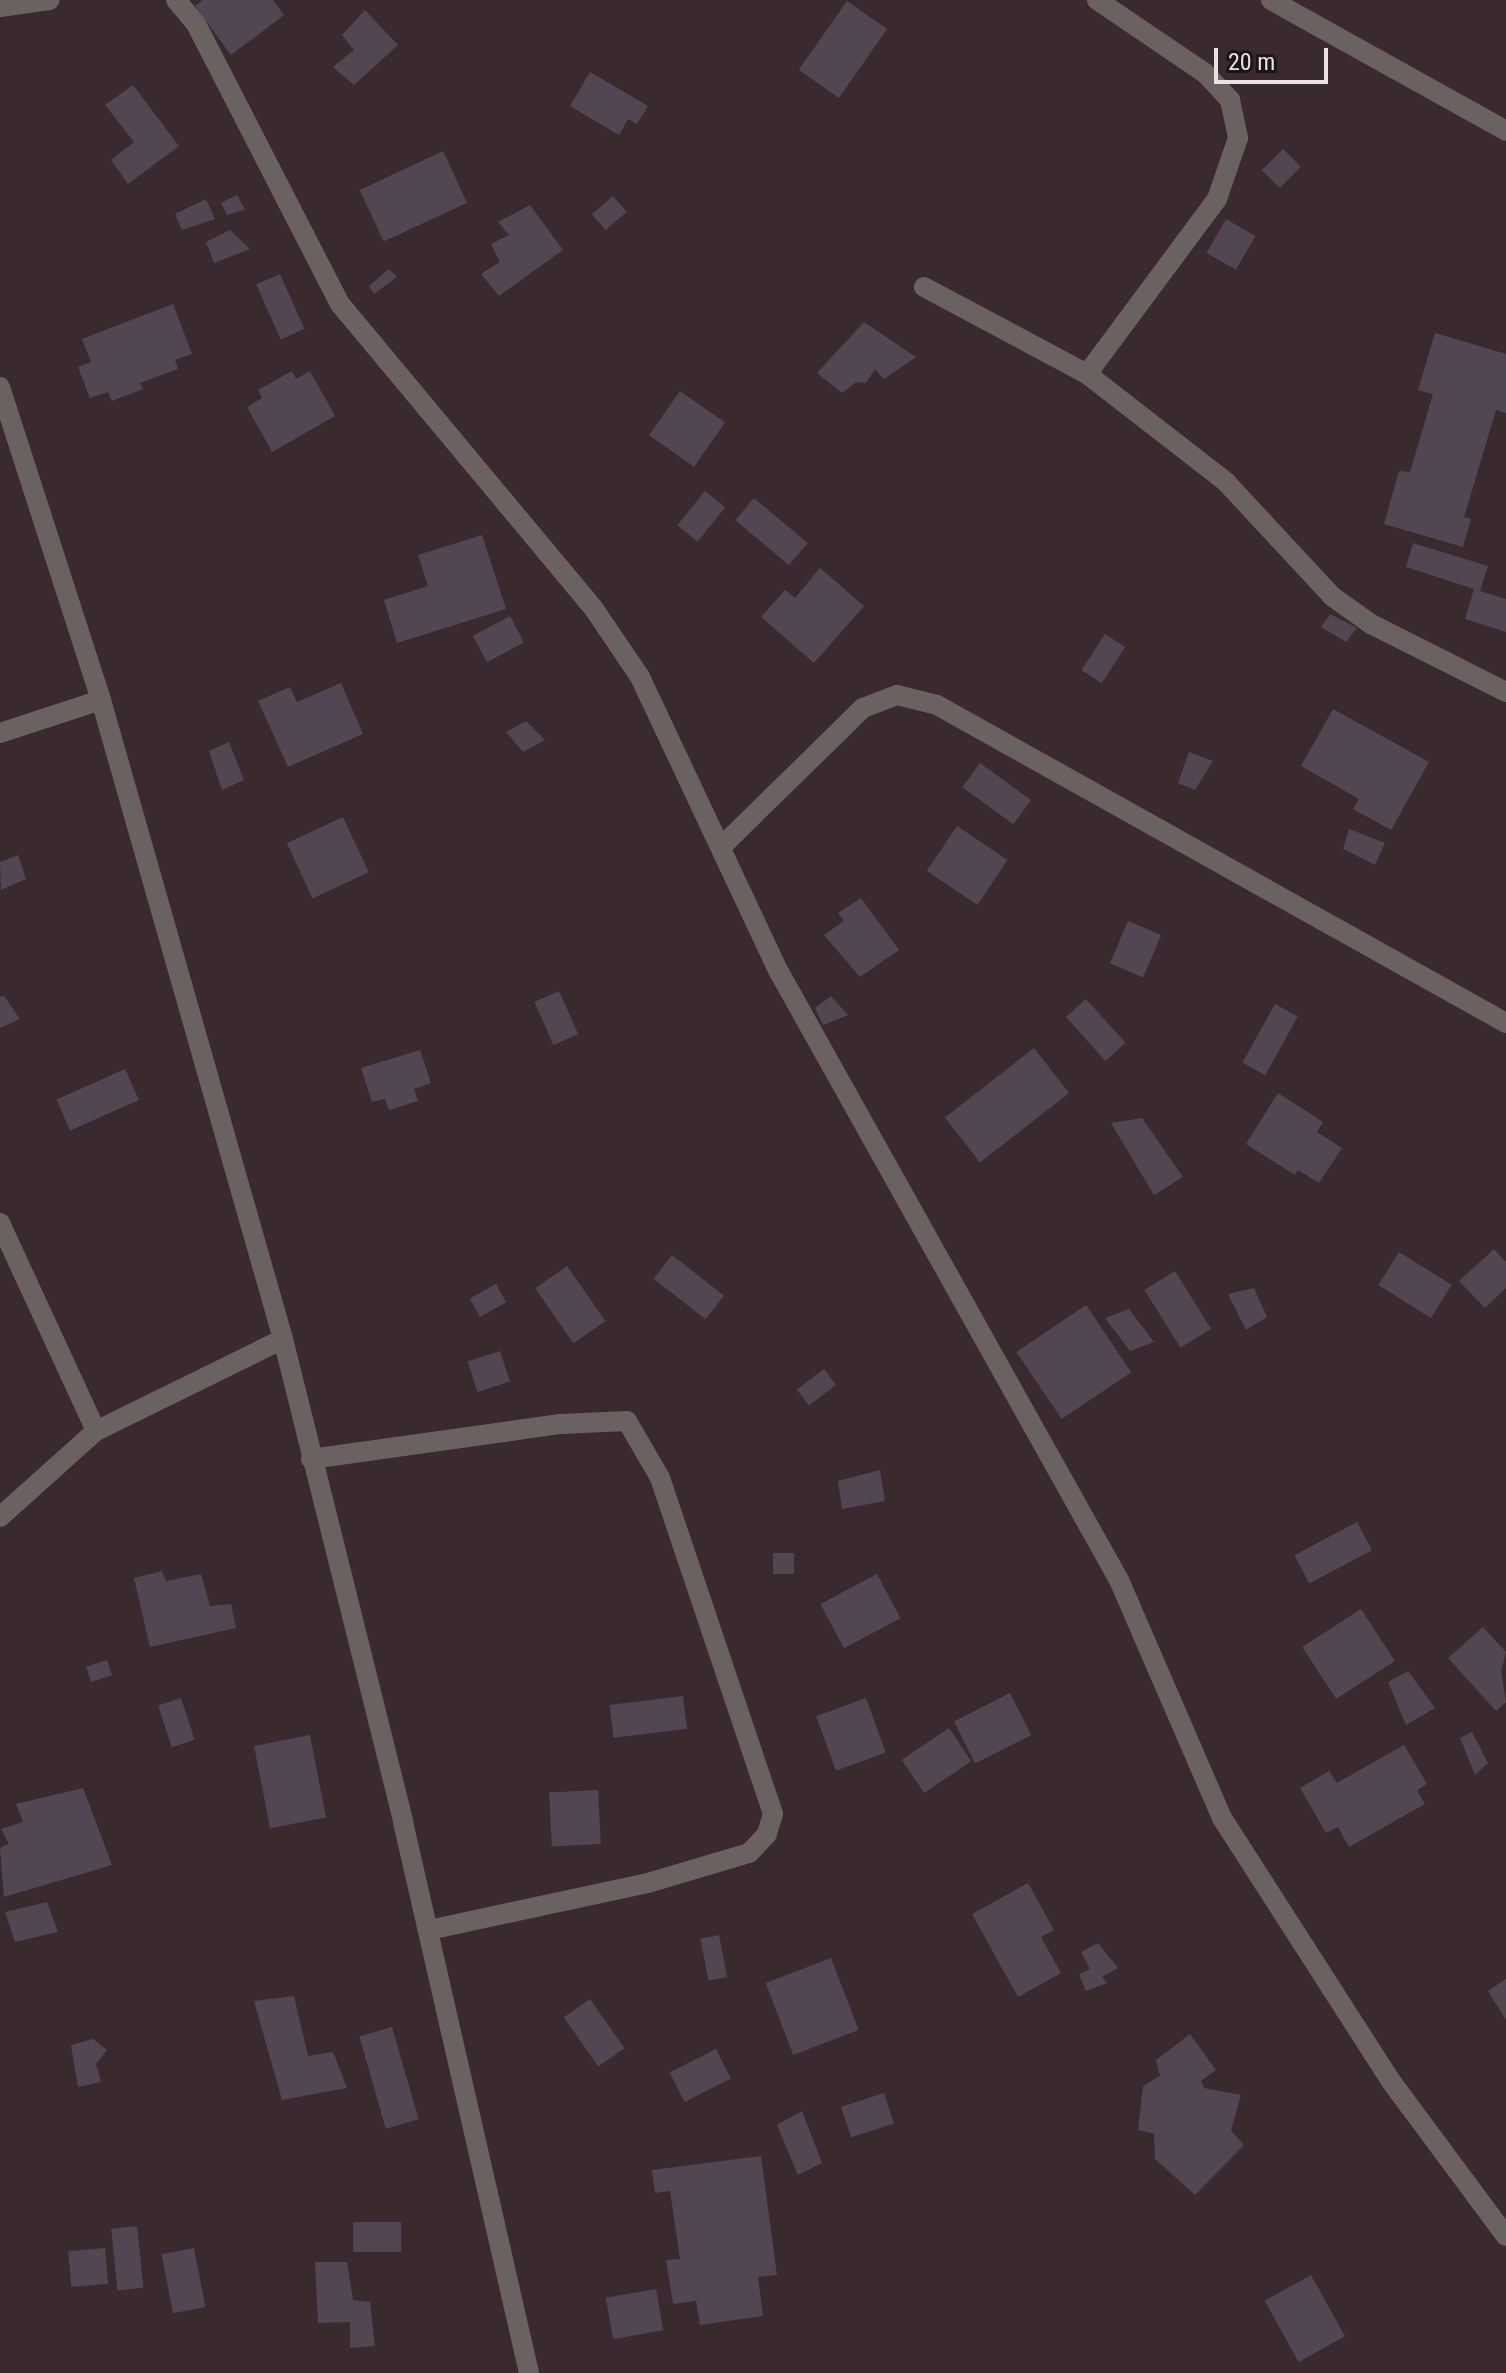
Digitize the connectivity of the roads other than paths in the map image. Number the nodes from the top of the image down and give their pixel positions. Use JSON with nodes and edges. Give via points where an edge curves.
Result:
{"nodes":[{"id":1,"x":50,"y":0,"type":"edge"},
{"id":2,"x":176,"y":0,"type":"edge"},
{"id":3,"x":1097,"y":0,"type":"edge"},
{"id":4,"x":1271,"y":0,"type":"edge"},
{"id":5,"x":0,"y":7,"type":"edge"},
{"id":6,"x":1506,"y":131,"type":"edge"},
{"id":7,"x":924,"y":287,"type":"dead end"},
{"id":8,"x":1087,"y":374,"type":"junction"},
{"id":9,"x":0,"y":387,"type":"edge"},
{"id":10,"x":1506,"y":692,"type":"edge"},
{"id":11,"x":101,"y":700,"type":"junction"},
{"id":12,"x":0,"y":733,"type":"edge"},
{"id":13,"x":721,"y":847,"type":"junction"},
{"id":14,"x":1506,"y":1023,"type":"edge"},
{"id":15,"x":0,"y":1223,"type":"edge"},
{"id":16,"x":283,"y":1339,"type":"junction"},
{"id":17,"x":96,"y":1431,"type":"junction"},
{"id":18,"x":311,"y":1459,"type":"junction"},
{"id":19,"x":0,"y":1517,"type":"edge"},
{"id":20,"x":428,"y":1930,"type":"junction"},
{"id":21,"x":1506,"y":2236,"type":"edge"},
{"id":22,"x":529,"y":2373,"type":"edge"}],
"edges":[{"from":1,"to":5,"type":"street"},
{"from":2,"to":13,"type":"street","via":[[196,24],[340,304],[594,609],[640,677]]},
{"from":3,"to":8,"type":"street","via":[[1205,73],[1230,100],[1238,138],[1217,199]]},
{"from":4,"to":6,"type":"street"},
{"from":7,"to":8,"type":"street"},
{"from":8,"to":10,"type":"street","via":[[1226,482],[1333,597],[1371,624]]},
{"from":9,"to":11,"type":"street"},
{"from":11,"to":12,"type":"street"},
{"from":11,"to":16,"type":"street"},
{"from":13,"to":14,"type":"street","via":[[863,708],[897,695],[937,705]]},
{"from":13,"to":21,"type":"street","via":[[779,972],[1119,1580],[1222,1818],[1393,2084]]},
{"from":15,"to":17,"type":"street"},
{"from":16,"to":17,"type":"street"},
{"from":16,"to":18,"type":"street"},
{"from":17,"to":19,"type":"street"},
{"from":18,"to":20,"type":"street"},
{"from":18,"to":20,"type":"street","via":[[561,1424],[627,1421],[660,1478],[679,1529],[773,1814],[767,1834],[749,1853],[648,1883]]},
{"from":20,"to":22,"type":"street"}]}
